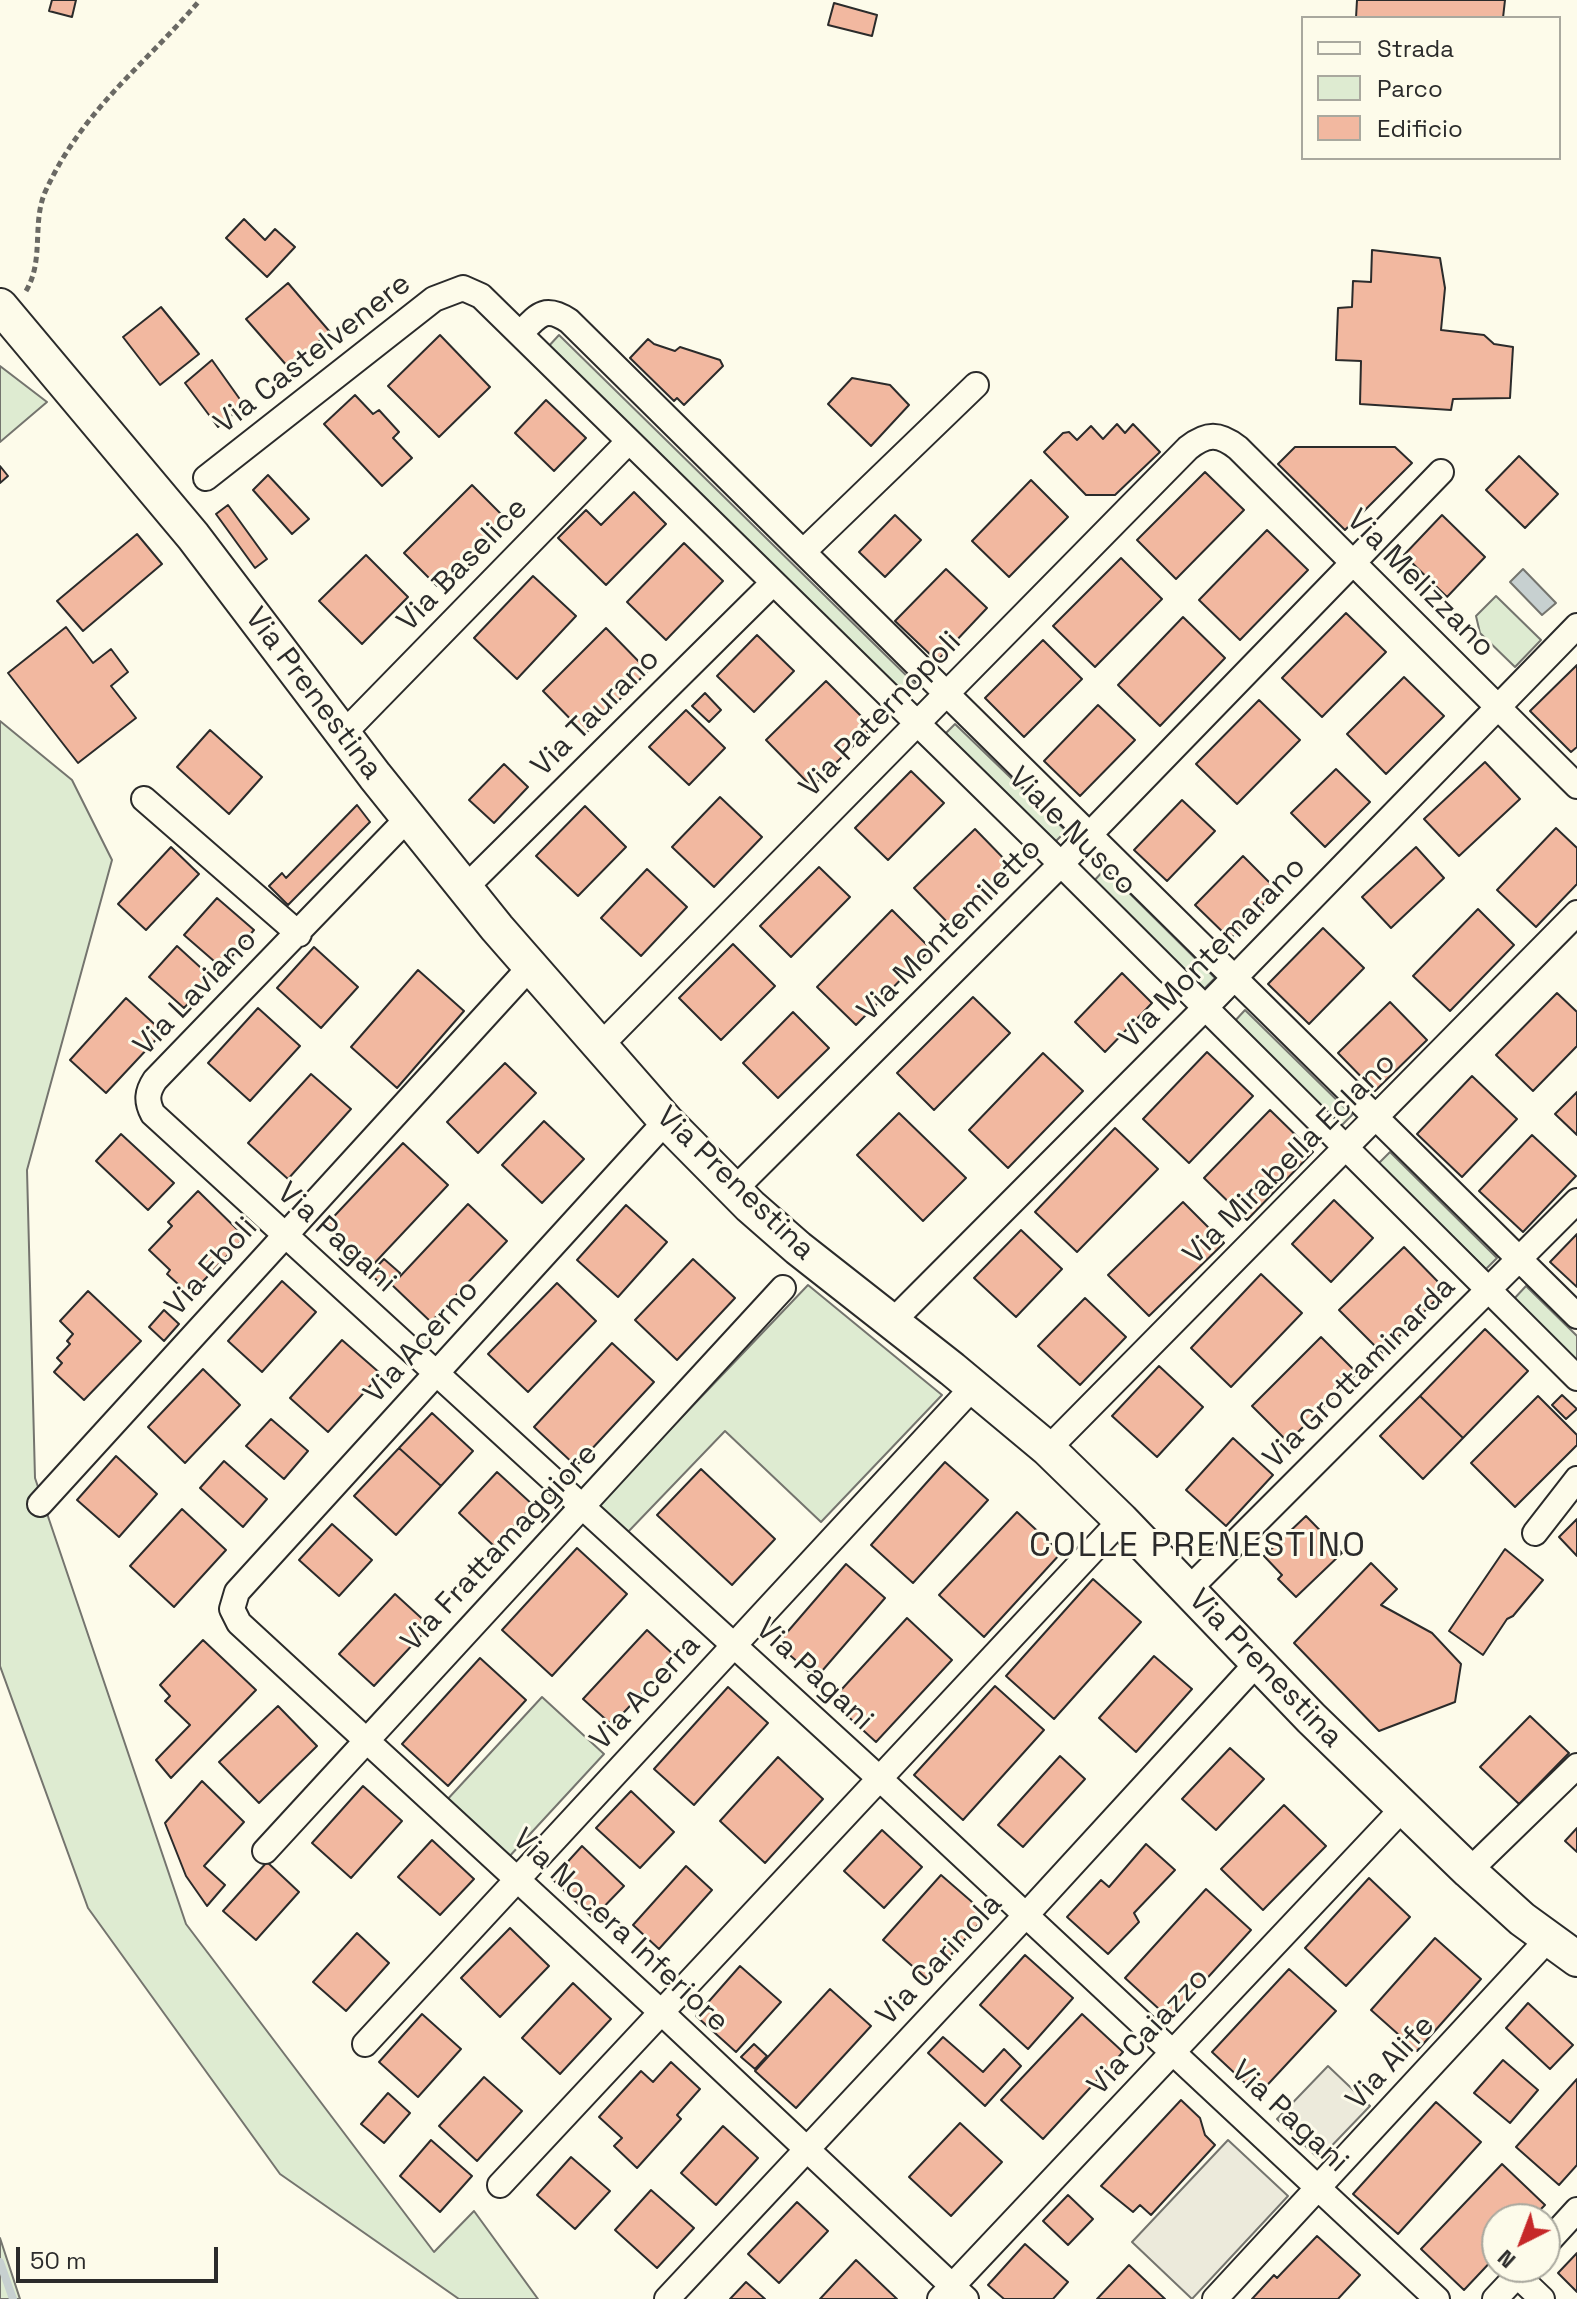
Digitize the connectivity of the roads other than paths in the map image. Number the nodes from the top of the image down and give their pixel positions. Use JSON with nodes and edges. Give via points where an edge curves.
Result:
{"nodes":[{"id":1,"x":463,"y":288,"type":"joint"},
{"id":2,"x":4,"y":310,"type":"edge"},
{"id":3,"x":521,"y":333,"type":"junction"},
{"id":4,"x":976,"y":385,"type":"dead end"},
{"id":5,"x":1213,"y":435,"type":"joint"},
{"id":6,"x":629,"y":441,"type":"junction"},
{"id":7,"x":1441,"y":472,"type":"dead end"},
{"id":8,"x":206,"y":478,"type":"dead end"},
{"id":9,"x":804,"y":551,"type":"junction"},
{"id":10,"x":1355,"y":564,"type":"junction"},
{"id":11,"x":773,"y":583,"type":"junction"},
{"id":12,"x":1577,"y":626,"type":"edge"},
{"id":13,"x":948,"y":693,"type":"junction"},
{"id":14,"x":1497,"y":706,"type":"junction"},
{"id":15,"x":918,"y":724,"type":"junction"},
{"id":16,"x":343,"y":734,"type":"junction"},
{"id":17,"x":1577,"y":786,"type":"edge"},
{"id":18,"x":144,"y":799,"type":"dead end"},
{"id":19,"x":408,"y":818,"type":"junction"},
{"id":20,"x":1090,"y":835,"type":"junction"},
{"id":21,"x":1061,"y":864,"type":"junction"},
{"id":22,"x":465,"y":888,"type":"junction"},
{"id":23,"x":1577,"y":913,"type":"edge"},
{"id":24,"x":299,"y":934,"type":"junction"},
{"id":25,"x":530,"y":967,"type":"junction"},
{"id":26,"x":1234,"y":978,"type":"junction"},
{"id":27,"x":1205,"y":1008,"type":"junction"},
{"id":28,"x":599,"y":1047,"type":"junction"},
{"id":29,"x":147,"y":1101,"type":"joint"},
{"id":30,"x":1377,"y":1117,"type":"junction"},
{"id":31,"x":666,"y":1121,"type":"junction"},
{"id":32,"x":1347,"y":1148,"type":"junction"},
{"id":33,"x":734,"y":1190,"type":"junction"},
{"id":34,"x":1577,"y":1201,"type":"edge"},
{"id":35,"x":285,"y":1234,"type":"junction"},
{"id":36,"x":1520,"y":1259,"type":"junction"},
{"id":37,"x":783,"y":1288,"type":"dead end"},
{"id":38,"x":1489,"y":1290,"type":"junction"},
{"id":39,"x":1577,"y":1316,"type":"edge"},
{"id":40,"x":892,"y":1322,"type":"junction"},
{"id":41,"x":437,"y":1372,"type":"junction"},
{"id":42,"x":1577,"y":1378,"type":"edge"},
{"id":43,"x":974,"y":1386,"type":"junction"},
{"id":44,"x":1048,"y":1449,"type":"junction"},
{"id":45,"x":1577,"y":1479,"type":"edge"},
{"id":46,"x":40,"y":1504,"type":"dead end"},
{"id":47,"x":582,"y":1506,"type":"junction"},
{"id":48,"x":1121,"y":1520,"type":"junction"},
{"id":49,"x":1535,"y":1533,"type":"dead end"},
{"id":50,"x":1188,"y":1590,"type":"junction"},
{"id":51,"x":232,"y":1609,"type":"joint"},
{"id":52,"x":734,"y":1645,"type":"junction"},
{"id":53,"x":1257,"y":1663,"type":"junction"},
{"id":54,"x":367,"y":1740,"type":"junction"},
{"id":55,"x":1577,"y":1766,"type":"edge"},
{"id":56,"x":880,"y":1779,"type":"junction"},
{"id":57,"x":1403,"y":1808,"type":"junction"},
{"id":58,"x":265,"y":1851,"type":"dead end"},
{"id":59,"x":1469,"y":1871,"type":"junction"},
{"id":60,"x":518,"y":1880,"type":"junction"},
{"id":61,"x":1026,"y":1915,"type":"junction"},
{"id":62,"x":1548,"y":1939,"type":"junction"},
{"id":63,"x":1577,"y":1959,"type":"edge"},
{"id":64,"x":661,"y":2012,"type":"junction"},
{"id":65,"x":365,"y":2044,"type":"dead end"},
{"id":66,"x":1173,"y":2053,"type":"junction"},
{"id":67,"x":808,"y":2149,"type":"junction"},
{"id":68,"x":500,"y":2185,"type":"dead end"},
{"id":69,"x":1320,"y":2189,"type":"junction"},
{"id":70,"x":1577,"y":2210,"type":"edge"},
{"id":71,"x":1561,"y":2228,"type":"edge"},
{"id":72,"x":1510,"y":2283,"type":"edge"},
{"id":73,"x":953,"y":2295,"type":"edge"},
{"id":74,"x":667,"y":2299,"type":"edge"},
{"id":75,"x":1215,"y":2299,"type":"edge"},
{"id":76,"x":1437,"y":2299,"type":"edge"},
{"id":77,"x":1495,"y":2299,"type":"edge"}],
"edges":[{"from":1,"to":3,"type":"street","name":"Viale Nusco","via":[[481,296]]},
{"from":1,"to":8,"type":"street","name":"Via Castelvenere","via":[[434,299]]},
{"from":2,"to":16,"type":"main road","name":"Via Prenestina","via":[[183,523]]},
{"from":3,"to":6,"type":"street","name":"Viale Nusco"},
{"from":3,"to":9,"type":"street","name":"Viale Nusco","via":[[545,313],[569,321]]},
{"from":4,"to":9,"type":"street"},
{"from":5,"to":10,"type":"street","name":"Via Melizzano","via":[[1238,448]]},
{"from":5,"to":13,"type":"street","name":"Via Paternopoli","via":[[1188,448]]},
{"from":6,"to":11,"type":"street","name":"Viale Nusco"},
{"from":6,"to":16,"type":"street","name":"Via Baselice"},
{"from":7,"to":10,"type":"street","name":"Via Montemiletto"},
{"from":9,"to":13,"type":"street","name":"Viale Nusco"},
{"from":10,"to":14,"type":"street","name":"Via Melizzano"},
{"from":10,"to":20,"type":"street","name":"Via Montemiletto"},
{"from":11,"to":15,"type":"street","name":"Viale Nusco"},
{"from":11,"to":22,"type":"street","name":"Via Taurano"},
{"from":12,"to":14,"type":"street","name":"Via Montemarano"},
{"from":13,"to":15,"type":"street","name":"Via Paternopoli"},
{"from":13,"to":20,"type":"street","name":"Viale Nusco"},
{"from":14,"to":17,"type":"street","name":"Via Melizzano"},
{"from":14,"to":26,"type":"street","name":"Via Montemarano"},
{"from":15,"to":21,"type":"street","name":"Viale Nusco"},
{"from":15,"to":28,"type":"street","name":"Via Paternopoli"},
{"from":16,"to":19,"type":"main road","name":"Via Prenestina"},
{"from":18,"to":24,"type":"street","name":"Via Laviano"},
{"from":19,"to":22,"type":"main road","name":"Via Prenestina"},
{"from":19,"to":24,"type":"street","name":"Via Laviano"},
{"from":20,"to":21,"type":"street","name":"Via Montemiletto"},
{"from":20,"to":26,"type":"street","name":"Viale Nusco"},
{"from":21,"to":27,"type":"street","name":"Viale Nusco"},
{"from":21,"to":33,"type":"street","name":"Via Montemiletto"},
{"from":22,"to":25,"type":"main road","name":"Via Prenestina"},
{"from":23,"to":30,"type":"street","name":"Via Mirabella Eclano"},
{"from":24,"to":29,"type":"street","name":"Via Laviano","via":[[155,1080]]},
{"from":25,"to":28,"type":"main road","name":"Via Prenestina"},
{"from":25,"to":35,"type":"street","name":"Via Eboli"},
{"from":26,"to":27,"type":"street","name":"Via Montemarano"},
{"from":26,"to":30,"type":"street","name":"Viale Nusco"},
{"from":27,"to":32,"type":"street","name":"Viale Nusco"},
{"from":27,"to":40,"type":"street","name":"Via Montemarano"},
{"from":28,"to":31,"type":"main road","name":"Via Prenestina"},
{"from":29,"to":35,"type":"street","name":"Via Pagani","via":[[160,1122]]},
{"from":30,"to":32,"type":"street","name":"Via Mirabella Eclano"},
{"from":30,"to":36,"type":"street","name":"Viale Nusco"},
{"from":31,"to":33,"type":"main road","name":"Via Prenestina"},
{"from":31,"to":41,"type":"street","name":"Via Acerno"},
{"from":32,"to":38,"type":"street","name":"Viale Nusco"},
{"from":32,"to":44,"type":"street","name":"Via Mirabella Eclano"},
{"from":33,"to":40,"type":"main road","name":"Via Prenestina"},
{"from":34,"to":36,"type":"street","name":"Via Grottaminarda"},
{"from":35,"to":41,"type":"street","name":"Via Pagani"},
{"from":35,"to":46,"type":"street","name":"Via Eboli"},
{"from":36,"to":38,"type":"street","name":"Via Grottaminarda"},
{"from":36,"to":39,"type":"street","name":"Viale Nusco"},
{"from":37,"to":47,"type":"street","name":"Via Frattamaggiore"},
{"from":38,"to":42,"type":"street","name":"Viale Nusco"},
{"from":38,"to":50,"type":"street","name":"Via Grottaminarda"},
{"from":40,"to":43,"type":"main road","name":"Via Prenestina"},
{"from":41,"to":47,"type":"street","name":"Via Pagani"},
{"from":41,"to":51,"type":"street","name":"Via Acerno","via":[[237,1592]]},
{"from":43,"to":44,"type":"main road","name":"Via Prenestina"},
{"from":43,"to":52,"type":"street","name":"Via Acerra"},
{"from":44,"to":48,"type":"main road","name":"Via Prenestina"},
{"from":45,"to":49,"type":"street"},
{"from":47,"to":52,"type":"street","name":"Via Pagani"},
{"from":47,"to":54,"type":"street","name":"Via Frattamaggiore"},
{"from":48,"to":50,"type":"main road","name":"Via Prenestina"},
{"from":48,"to":56,"type":"street"},
{"from":50,"to":53,"type":"main road","name":"Via Prenestina"},
{"from":51,"to":54,"type":"street","name":"Via Nocera Inferiore","via":[[239,1623]]},
{"from":52,"to":56,"type":"street","name":"Via Pagani"},
{"from":52,"to":60,"type":"street","name":"Via Acerra"},
{"from":53,"to":57,"type":"main road","name":"Via Prenestina"},
{"from":53,"to":61,"type":"street","name":"Via Carinola"},
{"from":54,"to":58,"type":"street","name":"Via Frattamaggiore"},
{"from":54,"to":60,"type":"street","name":"Via Nocera Inferiore"},
{"from":55,"to":59,"type":"street"},
{"from":56,"to":61,"type":"street","name":"Via Pagani"},
{"from":56,"to":64,"type":"street"},
{"from":57,"to":59,"type":"main road","name":"Via Prenestina"},
{"from":57,"to":66,"type":"street","name":"Via Caiazzo"},
{"from":59,"to":62,"type":"main road","name":"Via Prenestina"},
{"from":60,"to":64,"type":"street","name":"Via Nocera Inferiore"},
{"from":60,"to":65,"type":"street","name":"Via Acerra"},
{"from":61,"to":66,"type":"street","name":"Via Pagani"},
{"from":61,"to":67,"type":"street","name":"Via Carinola"},
{"from":62,"to":63,"type":"main road","name":"Via Prenestina"},
{"from":62,"to":69,"type":"street","name":"Via Alife"},
{"from":64,"to":67,"type":"street","name":"Via Nocera Inferiore"},
{"from":64,"to":68,"type":"street"},
{"from":66,"to":69,"type":"street","name":"Via Pagani"},
{"from":66,"to":73,"type":"street","name":"Via Caiazzo"},
{"from":67,"to":73,"type":"street","name":"Via Nocera Inferiore"},
{"from":67,"to":74,"type":"street","name":"Via Carinola"},
{"from":69,"to":75,"type":"street","name":"Via Alife"},
{"from":69,"to":76,"type":"street","name":"Via Pagani"},
{"from":70,"to":71,"type":"street"},
{"from":72,"to":77,"type":"street"}]}
